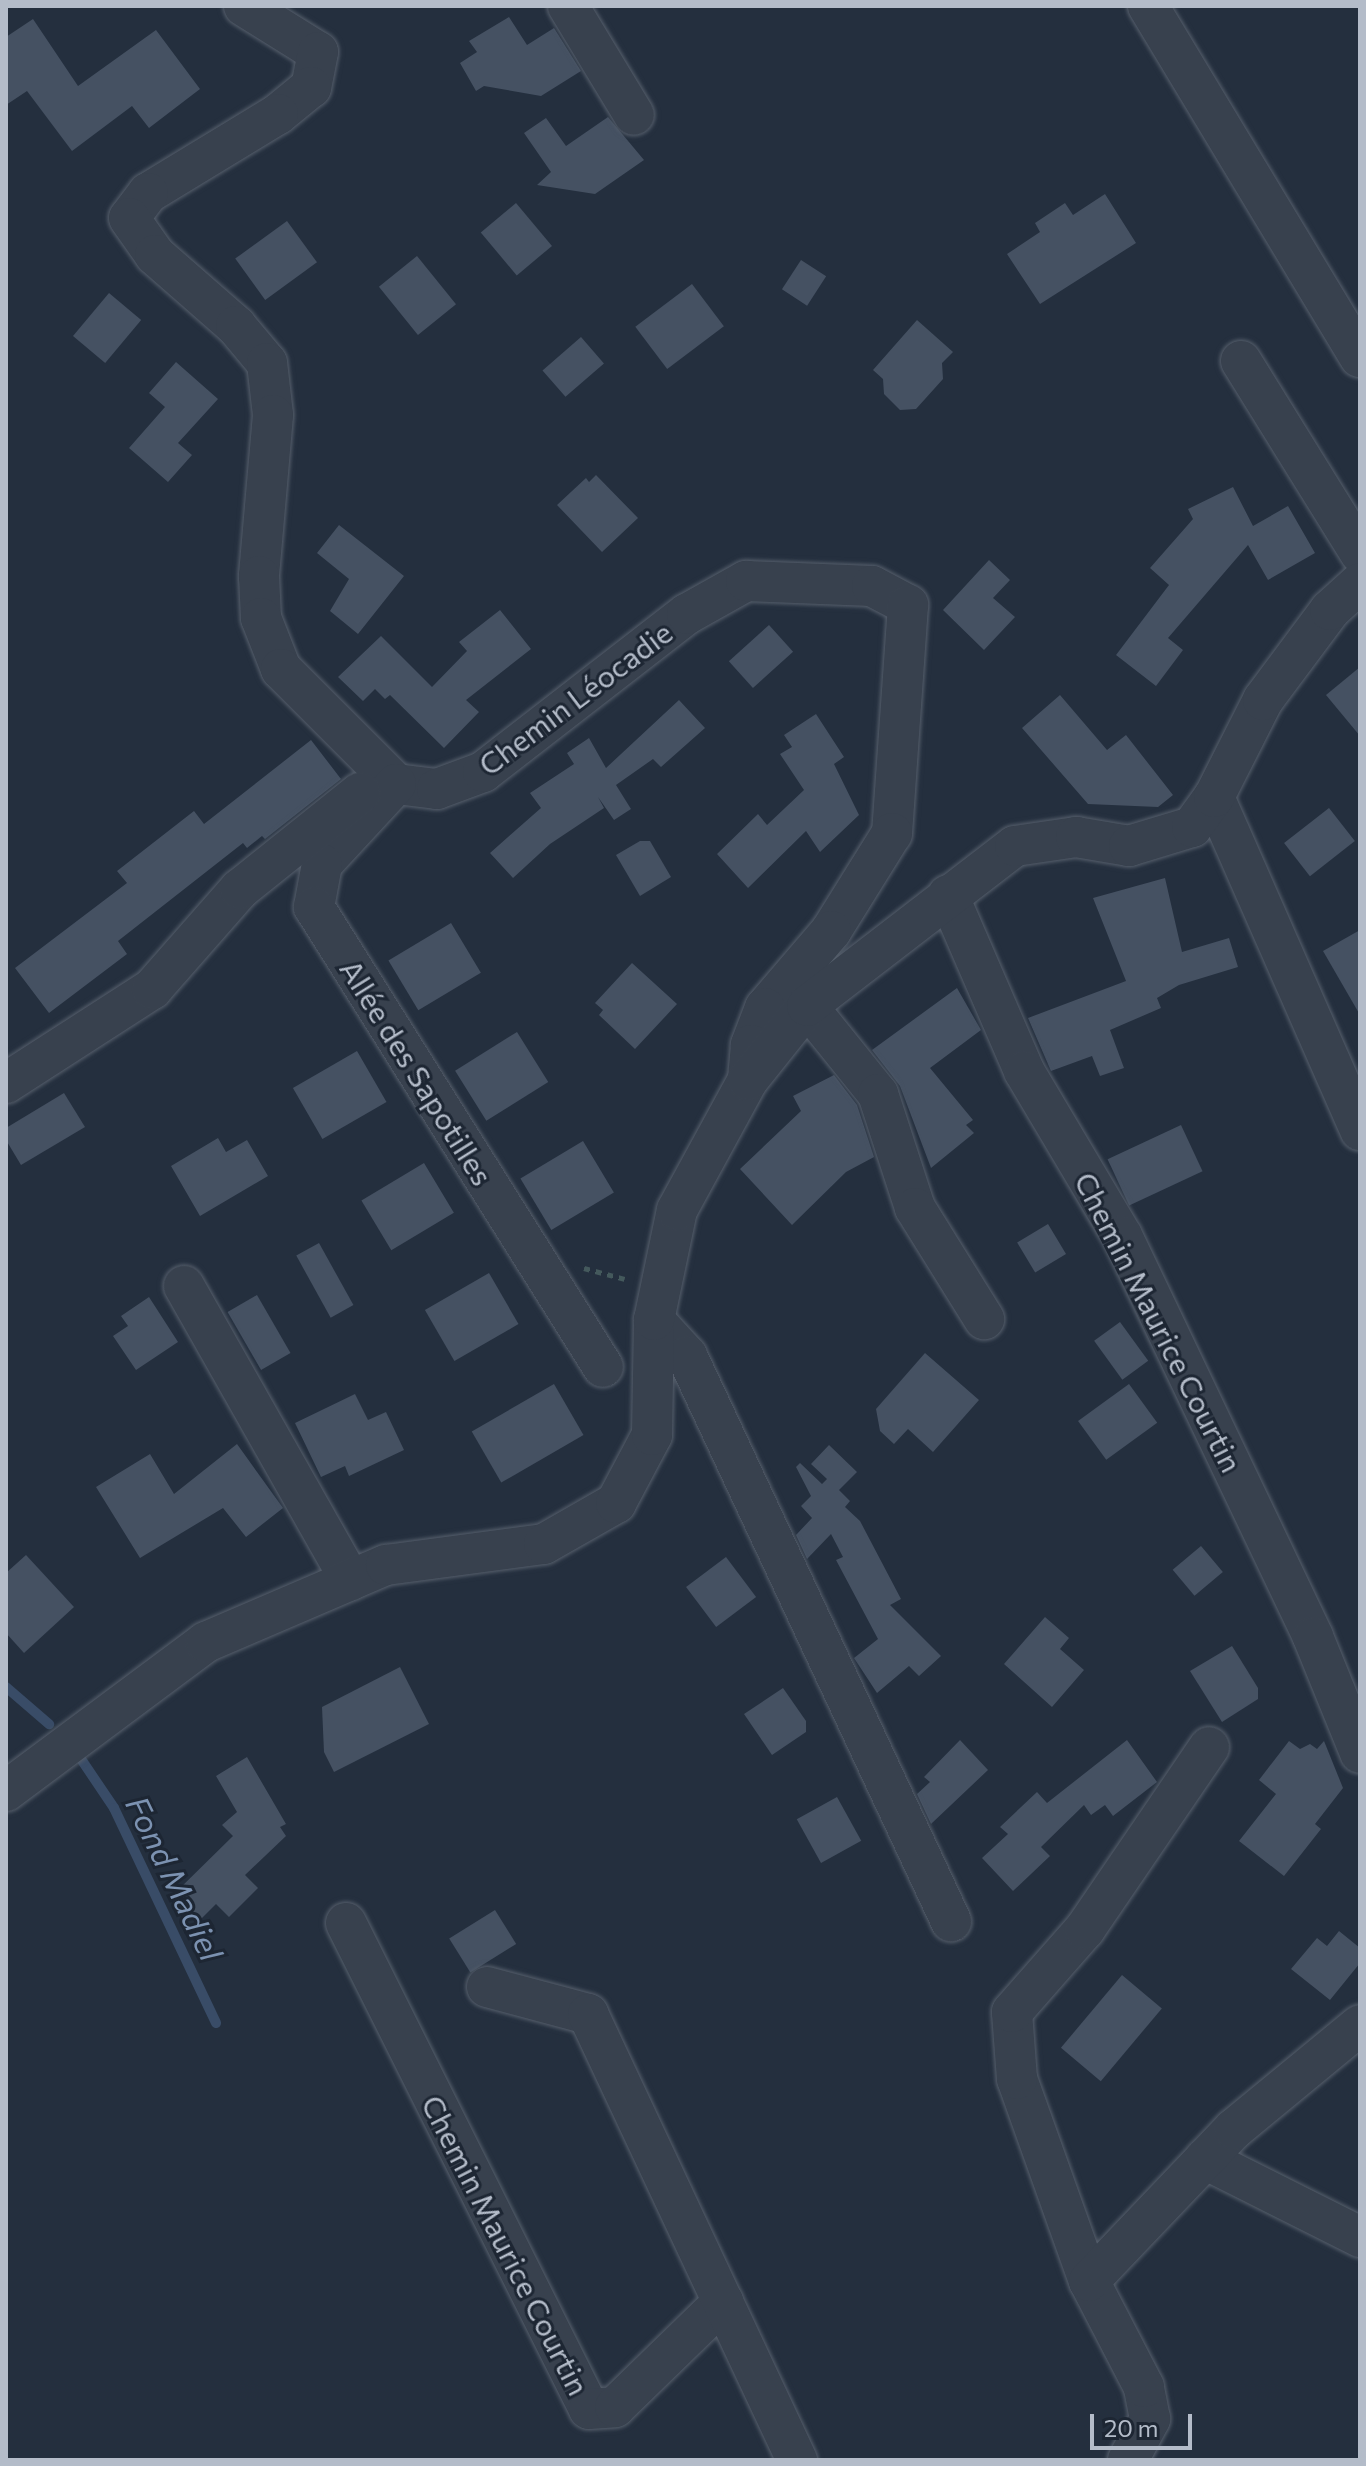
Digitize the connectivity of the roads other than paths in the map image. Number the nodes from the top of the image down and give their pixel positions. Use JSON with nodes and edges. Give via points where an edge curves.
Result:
{"nodes":[{"id":1,"x":244,"y":6,"type":"edge"},
{"id":2,"x":568,"y":6,"type":"edge"},
{"id":3,"x":1148,"y":6,"type":"edge"},
{"id":4,"x":634,"y":115,"type":"dead end"},
{"id":5,"x":1360,"y":357,"type":"edge"},
{"id":6,"x":1241,"y":361,"type":"dead end"},
{"id":7,"x":1360,"y":553,"type":"edge"},
{"id":8,"x":1360,"y":583,"type":"edge"},
{"id":9,"x":391,"y":778,"type":"junction"},
{"id":10,"x":1214,"y":797,"type":"junction"},
{"id":11,"x":948,"y":895,"type":"junction"},
{"id":12,"x":807,"y":1006,"type":"junction"},
{"id":13,"x":748,"y":1080,"type":"junction"},
{"id":14,"x":6,"y":1083,"type":"edge"},
{"id":15,"x":1360,"y":1130,"type":"edge"},
{"id":16,"x":184,"y":1286,"type":"dead end"},
{"id":17,"x":656,"y":1304,"type":"junction"},
{"id":18,"x":984,"y":1319,"type":"dead end"},
{"id":19,"x":603,"y":1367,"type":"dead end"},
{"id":20,"x":350,"y":1580,"type":"junction"},
{"id":21,"x":1209,"y":1747,"type":"dead end"},
{"id":22,"x":1360,"y":1753,"type":"edge"},
{"id":23,"x":6,"y":1791,"type":"edge"},
{"id":24,"x":951,"y":1921,"type":"dead end"},
{"id":25,"x":346,"y":1923,"type":"dead end"},
{"id":26,"x":487,"y":1987,"type":"dead end"},
{"id":27,"x":1360,"y":2025,"type":"edge"},
{"id":28,"x":1205,"y":2159,"type":"junction"},
{"id":29,"x":1360,"y":2237,"type":"edge"},
{"id":30,"x":1089,"y":2281,"type":"junction"},
{"id":31,"x":723,"y":2302,"type":"junction"},
{"id":32,"x":797,"y":2460,"type":"edge"},
{"id":33,"x":1128,"y":2460,"type":"edge"}],
"edges":[{"from":1,"to":9,"type":"street","via":[[318,52],[311,87],[278,114],[148,193],[129,218],[155,255],[236,326],[267,363],[273,415],[259,576],[261,618],[281,669]]},
{"from":2,"to":4,"type":"street"},
{"from":3,"to":5,"type":"street"},
{"from":6,"to":7,"type":"street"},
{"from":8,"to":10,"type":"street","via":[[1330,610],[1263,700]]},
{"from":9,"to":13,"type":"street","name":"Chemin Léocadie","via":[[437,789],[483,772],[687,614],[746,581],[872,586],[908,605],[892,833],[831,931],[765,1008],[751,1045]]},
{"from":9,"to":14,"type":"street","via":[[240,889],[152,989]]},
{"from":9,"to":19,"type":"street","name":"Allée des Sapotilles","via":[[322,864],[314,907]]},
{"from":10,"to":11,"type":"street","via":[[1192,827],[1129,846],[1076,837],[1015,846]]},
{"from":10,"to":15,"type":"street"},
{"from":11,"to":12,"type":"street"},
{"from":11,"to":22,"type":"street","name":"Chemin Maurice Courtin","via":[[1024,1071],[1129,1250],[1313,1637]]},
{"from":12,"to":13,"type":"street"},
{"from":12,"to":18,"type":"street","via":[[878,1094],[915,1208]]},
{"from":13,"to":17,"type":"street","via":[[677,1210]]},
{"from":16,"to":20,"type":"street"},
{"from":17,"to":20,"type":"street","via":[[652,1435],[616,1503],[544,1544],[386,1565]]},
{"from":17,"to":24,"type":"street","via":[[687,1356]]},
{"from":20,"to":23,"type":"street","via":[[206,1642]]},
{"from":21,"to":30,"type":"street","via":[[1085,1929],[1012,2012],[1017,2079]]},
{"from":25,"to":31,"type":"street","name":"Chemin Maurice Courtin","via":[[589,2409],[615,2407]]},
{"from":26,"to":31,"type":"street","via":[[588,2014]]},
{"from":27,"to":28,"type":"street"},
{"from":28,"to":29,"type":"street"},
{"from":28,"to":30,"type":"street"},
{"from":30,"to":33,"type":"street","via":[[1144,2387],[1150,2419]]},
{"from":31,"to":32,"type":"street"}]}
